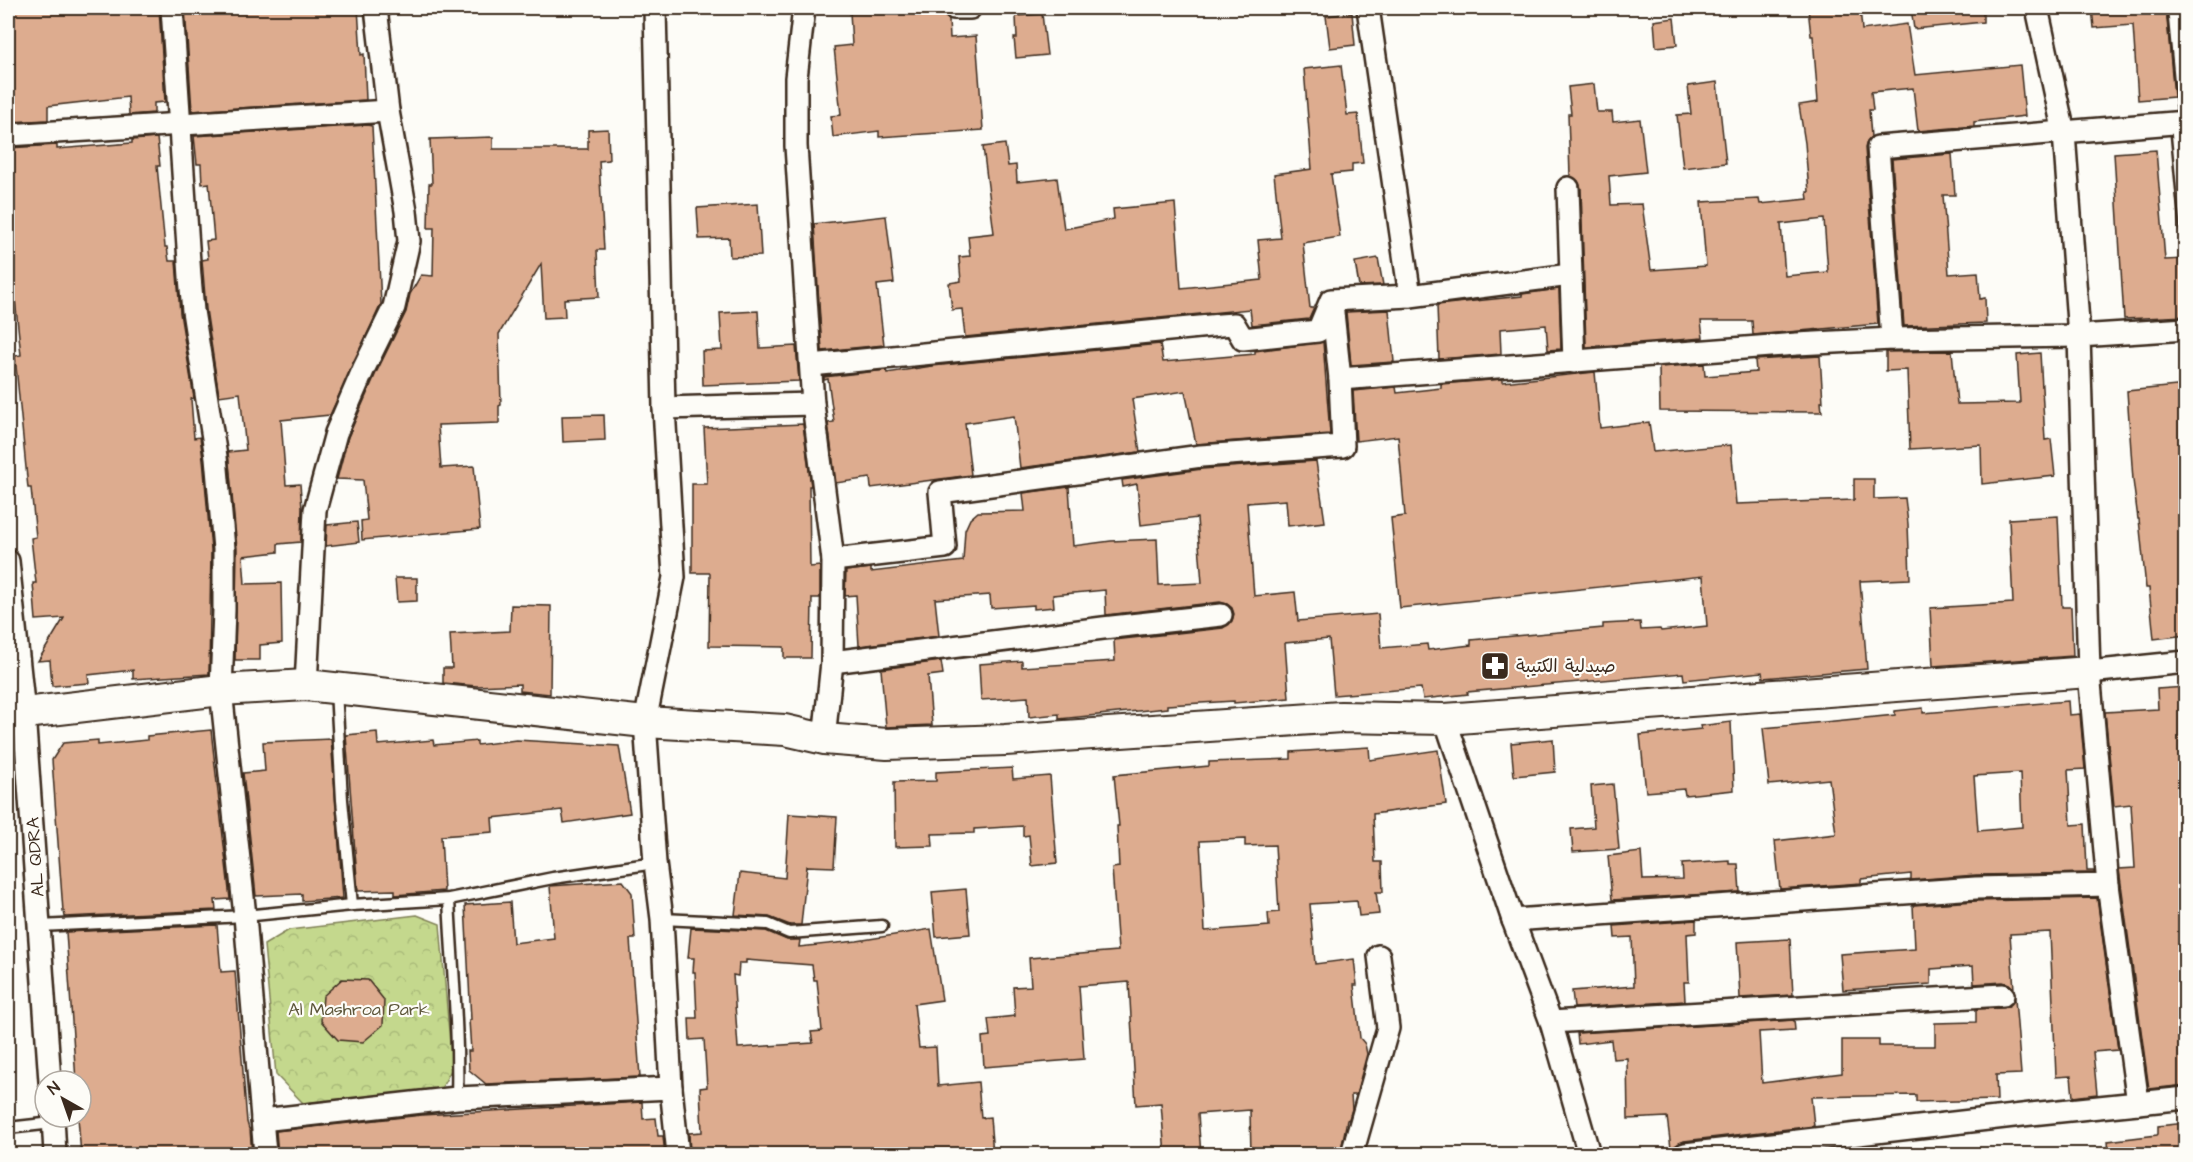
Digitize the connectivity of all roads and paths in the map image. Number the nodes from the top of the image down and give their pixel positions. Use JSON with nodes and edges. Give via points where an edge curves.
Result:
{"nodes":[{"id":1,"x":172,"y":8,"type":"edge"},
{"id":2,"x":376,"y":8,"type":"edge"},
{"id":3,"x":655,"y":8,"type":"edge"},
{"id":4,"x":807,"y":8,"type":"edge"},
{"id":5,"x":954,"y":8,"type":"edge"},
{"id":6,"x":970,"y":8,"type":"edge"},
{"id":7,"x":1368,"y":8,"type":"edge"},
{"id":8,"x":2037,"y":8,"type":"edge"},
{"id":9,"x":2173,"y":8,"type":"edge"},
{"id":10,"x":388,"y":111,"type":"junction"},
{"id":11,"x":2182,"y":123,"type":"edge"},
{"id":12,"x":179,"y":125,"type":"junction"},
{"id":13,"x":2064,"y":133,"type":"junction"},
{"id":14,"x":8,"y":135,"type":"edge"},
{"id":15,"x":1568,"y":188,"type":"dead end"},
{"id":16,"x":2186,"y":230,"type":"edge"},
{"id":17,"x":1570,"y":275,"type":"junction"},
{"id":18,"x":1410,"y":297,"type":"junction"},
{"id":19,"x":1331,"y":300,"type":"junction"},
{"id":20,"x":2186,"y":329,"type":"edge"},
{"id":21,"x":2079,"y":336,"type":"junction"},
{"id":22,"x":1893,"y":339,"type":"junction"},
{"id":23,"x":1574,"y":362,"type":"junction"},
{"id":24,"x":811,"y":365,"type":"junction"},
{"id":25,"x":1340,"y":379,"type":"junction"},
{"id":26,"x":813,"y":404,"type":"junction"},
{"id":27,"x":664,"y":408,"type":"junction"},
{"id":28,"x":833,"y":560,"type":"junction"},
{"id":29,"x":8,"y":561,"type":"edge"},
{"id":30,"x":1221,"y":615,"type":"dead end"},
{"id":31,"x":832,"y":662,"type":"junction"},
{"id":32,"x":2186,"y":662,"type":"edge"},
{"id":33,"x":2089,"y":672,"type":"junction"},
{"id":34,"x":306,"y":685,"type":"junction"},
{"id":35,"x":336,"y":689,"type":"junction"},
{"id":36,"x":221,"y":690,"type":"junction"},
{"id":37,"x":16,"y":714,"type":"edge"},
{"id":38,"x":1445,"y":719,"type":"junction"},
{"id":39,"x":645,"y":722,"type":"junction"},
{"id":40,"x":824,"y":739,"type":"junction"},
{"id":41,"x":655,"y":863,"type":"junction"},
{"id":42,"x":2108,"y":885,"type":"junction"},
{"id":43,"x":449,"y":899,"type":"junction"},
{"id":44,"x":352,"y":905,"type":"junction"},
{"id":45,"x":245,"y":916,"type":"junction"},
{"id":46,"x":662,"y":919,"type":"junction"},
{"id":47,"x":1513,"y":920,"type":"junction"},
{"id":48,"x":40,"y":926,"type":"junction"},
{"id":49,"x":882,"y":926,"type":"dead end"},
{"id":50,"x":1379,"y":956,"type":"dead end"},
{"id":51,"x":2003,"y":995,"type":"dead end"},
{"id":52,"x":1551,"y":1022,"type":"junction"},
{"id":53,"x":49,"y":1069,"type":"edge"},
{"id":54,"x":671,"y":1088,"type":"junction"},
{"id":55,"x":457,"y":1098,"type":"junction"},
{"id":56,"x":2186,"y":1098,"type":"edge"},
{"id":57,"x":2138,"y":1103,"type":"junction"},
{"id":58,"x":262,"y":1119,"type":"junction"},
{"id":59,"x":33,"y":1124,"type":"edge"},
{"id":60,"x":8,"y":1128,"type":"edge"},
{"id":61,"x":54,"y":1129,"type":"edge"},
{"id":62,"x":55,"y":1155,"type":"edge"},
{"id":63,"x":265,"y":1155,"type":"edge"},
{"id":64,"x":678,"y":1155,"type":"edge"},
{"id":65,"x":1352,"y":1155,"type":"edge"},
{"id":66,"x":1589,"y":1155,"type":"edge"},
{"id":67,"x":1685,"y":1155,"type":"edge"}],
"edges":[{"from":1,"to":12,"type":"street"},
{"from":2,"to":10,"type":"street"},
{"from":3,"to":27,"type":"street"},
{"from":4,"to":24,"type":"street","via":[[796,78],[796,146]]},
{"from":5,"to":6,"type":"street"},
{"from":7,"to":18,"type":"street"},
{"from":8,"to":13,"type":"street"},
{"from":9,"to":11,"type":"lane"},
{"from":10,"to":12,"type":"street"},
{"from":10,"to":34,"type":"street","via":[[408,241],[394,307],[336,433],[315,510]]},
{"from":11,"to":13,"type":"street"},
{"from":11,"to":16,"type":"lane"},
{"from":12,"to":14,"type":"street"},
{"from":12,"to":36,"type":"street","via":[[193,311],[216,457],[224,549]]},
{"from":13,"to":21,"type":"street"},
{"from":13,"to":22,"type":"street","via":[[1878,147]]},
{"from":15,"to":17,"type":"street"},
{"from":17,"to":18,"type":"street"},
{"from":17,"to":23,"type":"street"},
{"from":18,"to":19,"type":"street"},
{"from":19,"to":24,"type":"street","via":[[1318,331],[1243,339],[1234,324]]},
{"from":19,"to":25,"type":"street"},
{"from":20,"to":21,"type":"street"},
{"from":21,"to":22,"type":"street"},
{"from":21,"to":33,"type":"street"},
{"from":22,"to":23,"type":"street"},
{"from":23,"to":25,"type":"street"},
{"from":24,"to":26,"type":"street"},
{"from":25,"to":28,"type":"street","via":[[1343,446],[1201,456],[940,492],[945,547]]},
{"from":26,"to":27,"type":"street"},
{"from":26,"to":28,"type":"street"},
{"from":27,"to":39,"type":"street","via":[[674,577]]},
{"from":28,"to":31,"type":"street"},
{"from":29,"to":37,"type":"street","name":"AL QDRA"},
{"from":30,"to":31,"type":"street"},
{"from":31,"to":40,"type":"street"},
{"from":32,"to":33,"type":"street"},
{"from":33,"to":38,"type":"street"},
{"from":33,"to":42,"type":"street"},
{"from":34,"to":35,"type":"street"},
{"from":34,"to":36,"type":"street"},
{"from":35,"to":39,"type":"street"},
{"from":35,"to":44,"type":"lane"},
{"from":36,"to":37,"type":"street"},
{"from":36,"to":45,"type":"street"},
{"from":37,"to":48,"type":"street","name":"AL QDRA"},
{"from":38,"to":40,"type":"street","via":[[1341,717],[1005,740],[886,744]]},
{"from":38,"to":47,"type":"street"},
{"from":39,"to":40,"type":"street","via":[[785,730]]},
{"from":39,"to":41,"type":"street"},
{"from":41,"to":43,"type":"lane"},
{"from":41,"to":46,"type":"street"},
{"from":42,"to":47,"type":"street","via":[[1976,888]]},
{"from":42,"to":57,"type":"street"},
{"from":43,"to":44,"type":"lane"},
{"from":43,"to":55,"type":"lane","via":[[459,1052]]},
{"from":44,"to":45,"type":"lane"},
{"from":45,"to":48,"type":"lane"},
{"from":45,"to":58,"type":"street"},
{"from":46,"to":49,"type":"lane","via":[[768,924],[789,933]]},
{"from":46,"to":54,"type":"street"},
{"from":47,"to":52,"type":"street"},
{"from":48,"to":53,"type":"street","name":"AL QDRA"},
{"from":50,"to":65,"type":"street","via":[[1388,1028]]},
{"from":51,"to":52,"type":"street"},
{"from":52,"to":66,"type":"street"},
{"from":54,"to":55,"type":"street"},
{"from":54,"to":64,"type":"street"},
{"from":55,"to":58,"type":"street"},
{"from":56,"to":57,"type":"street"},
{"from":57,"to":67,"type":"street"},
{"from":58,"to":63,"type":"street"},
{"from":59,"to":60,"type":"lane"},
{"from":61,"to":62,"type":"street"}]}
